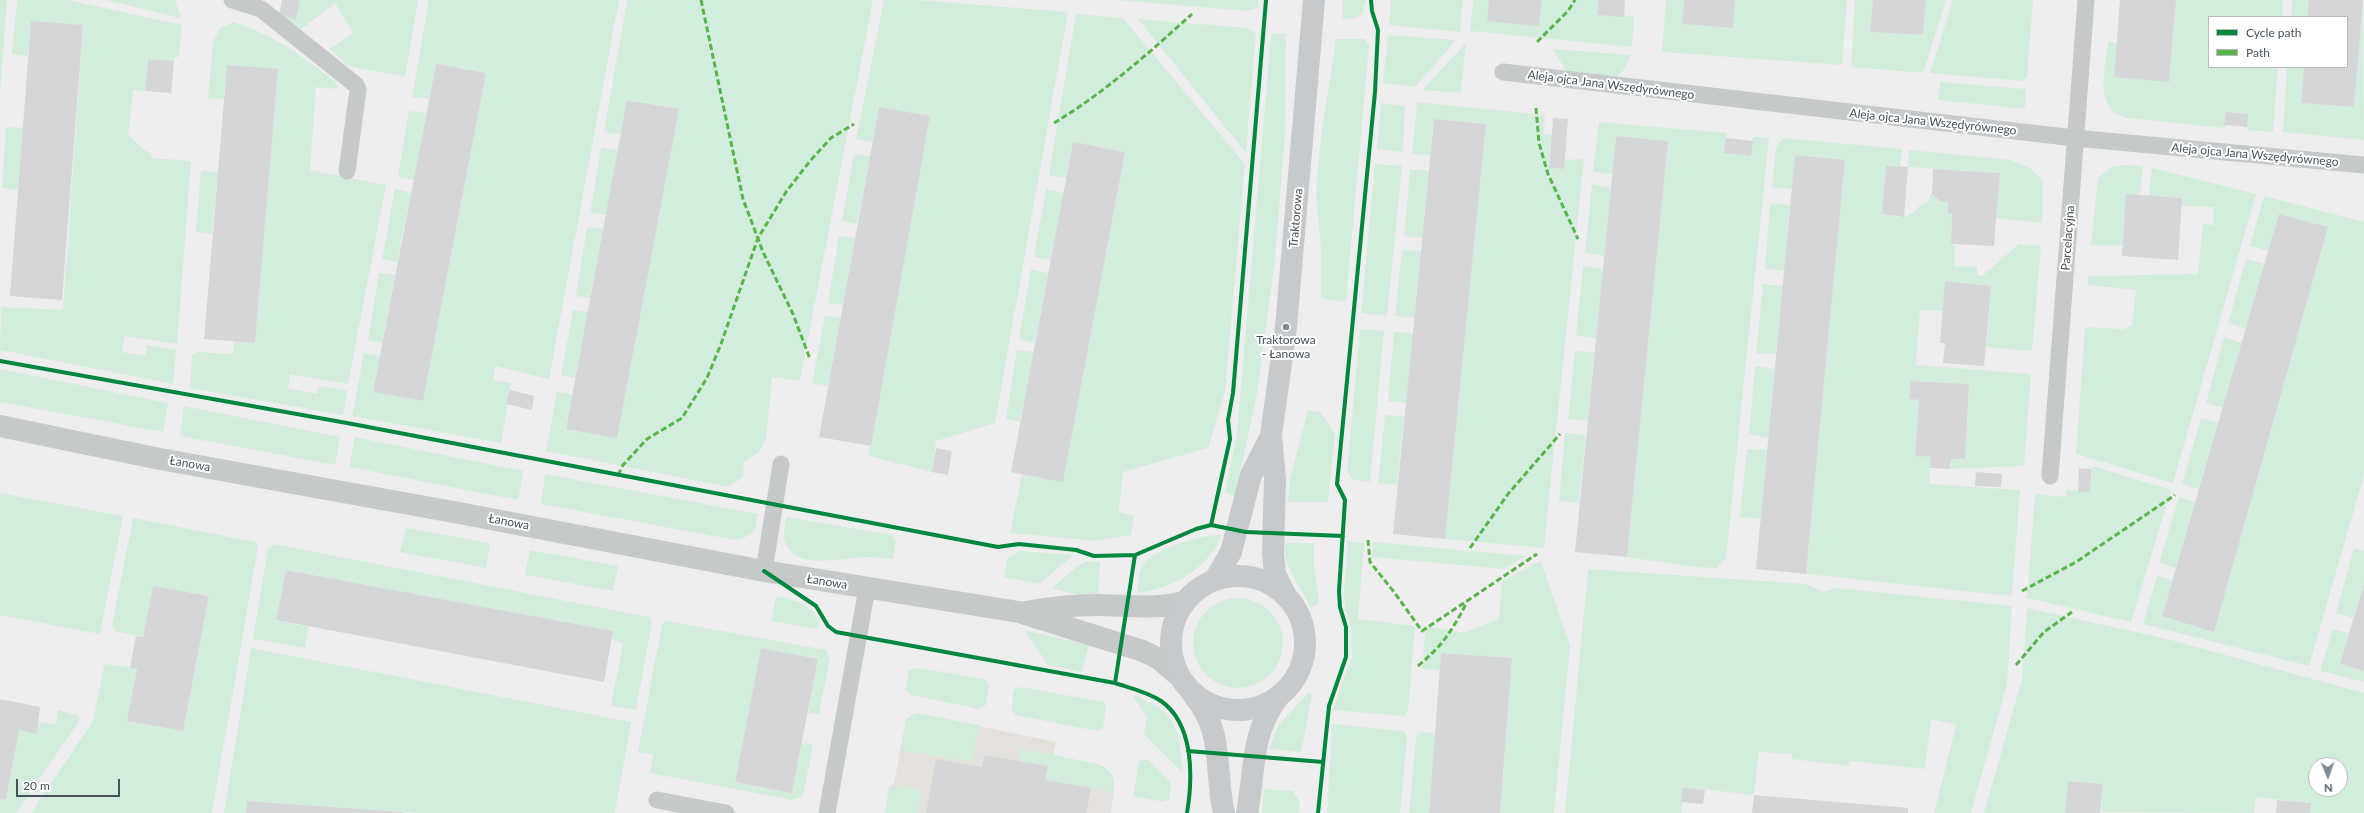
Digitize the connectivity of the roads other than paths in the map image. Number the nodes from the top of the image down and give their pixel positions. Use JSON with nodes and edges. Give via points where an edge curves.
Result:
{"nodes":[{"id":1,"x":232,"y":0,"type":"edge"},
{"id":2,"x":1314,"y":0,"type":"edge"},
{"id":3,"x":2086,"y":0,"type":"edge"},
{"id":4,"x":1503,"y":72,"type":"dead end"},
{"id":5,"x":2075,"y":138,"type":"junction"},
{"id":6,"x":2364,"y":166,"type":"edge"},
{"id":7,"x":347,"y":171,"type":"dead end"},
{"id":8,"x":0,"y":426,"type":"edge"},
{"id":9,"x":1271,"y":435,"type":"junction"},
{"id":10,"x":781,"y":464,"type":"dead end"},
{"id":11,"x":2050,"y":476,"type":"dead end"},
{"id":12,"x":764,"y":571,"type":"junction"},
{"id":13,"x":1215,"y":580,"type":"junction"},
{"id":14,"x":867,"y":588,"type":"junction"},
{"id":15,"x":1286,"y":596,"type":"junction"},
{"id":16,"x":1185,"y":602,"type":"junction"},
{"id":17,"x":1019,"y":612,"type":"junction"},
{"id":18,"x":1184,"y":682,"type":"junction"},
{"id":19,"x":1278,"y":697,"type":"junction"},
{"id":20,"x":657,"y":800,"type":"dead end"},
{"id":21,"x":726,"y":813,"type":"edge"},
{"id":22,"x":827,"y":813,"type":"edge"},
{"id":23,"x":1224,"y":813,"type":"edge"},
{"id":24,"x":1247,"y":813,"type":"edge"}],
"edges":[{"from":1,"to":7,"type":"lane","via":[[261,9],[356,85],[358,90]]},
{"from":2,"to":9,"type":"main road","name":"Traktorowa","via":[[1286,328]]},
{"from":3,"to":5,"type":"lane","name":"Parcelacyjna"},
{"from":4,"to":5,"type":"lane","name":"Aleja ojca Jana Wszędyrównego"},
{"from":5,"to":6,"type":"lane","name":"Aleja ojca Jana Wszędyrównego"},
{"from":5,"to":11,"type":"lane","name":"Parcelacyjna"},
{"from":8,"to":12,"type":"street","name":"Łanowa","via":[[160,459],[452,511]]},
{"from":9,"to":13,"type":"main road","name":"Traktorowa","via":[[1251,475],[1231,552]]},
{"from":9,"to":15,"type":"main road","name":"Traktorowa","via":[[1275,479],[1273,553],[1276,574]]},
{"from":10,"to":12,"type":"lane"},
{"from":12,"to":14,"type":"street","name":"Łanowa"},
{"from":13,"to":15,"type":"main road","via":[[1234,576],[1253,578],[1271,584]]},
{"from":13,"to":16,"type":"main road","via":[[1198,589]]},
{"from":14,"to":17,"type":"street","name":"Łanowa"},
{"from":14,"to":22,"type":"lane"},
{"from":15,"to":19,"type":"main road","via":[[1298,612],[1304,630],[1305,648],[1292,684]]},
{"from":16,"to":17,"type":"street","name":"Łanowa","via":[[1167,607],[1081,606]]},
{"from":16,"to":18,"type":"main road","via":[[1175,619],[1171,638],[1172,657]]},
{"from":17,"to":18,"type":"street","name":"Łanowa","via":[[1143,651],[1159,659]]},
{"from":18,"to":19,"type":"main road","via":[[1205,702],[1223,708],[1236,710],[1261,706]]},
{"from":18,"to":23,"type":"main road","via":[[1205,708],[1216,737]]},
{"from":19,"to":24,"type":"main road","via":[[1266,714],[1258,734]]},
{"from":20,"to":21,"type":"lane"}]}
